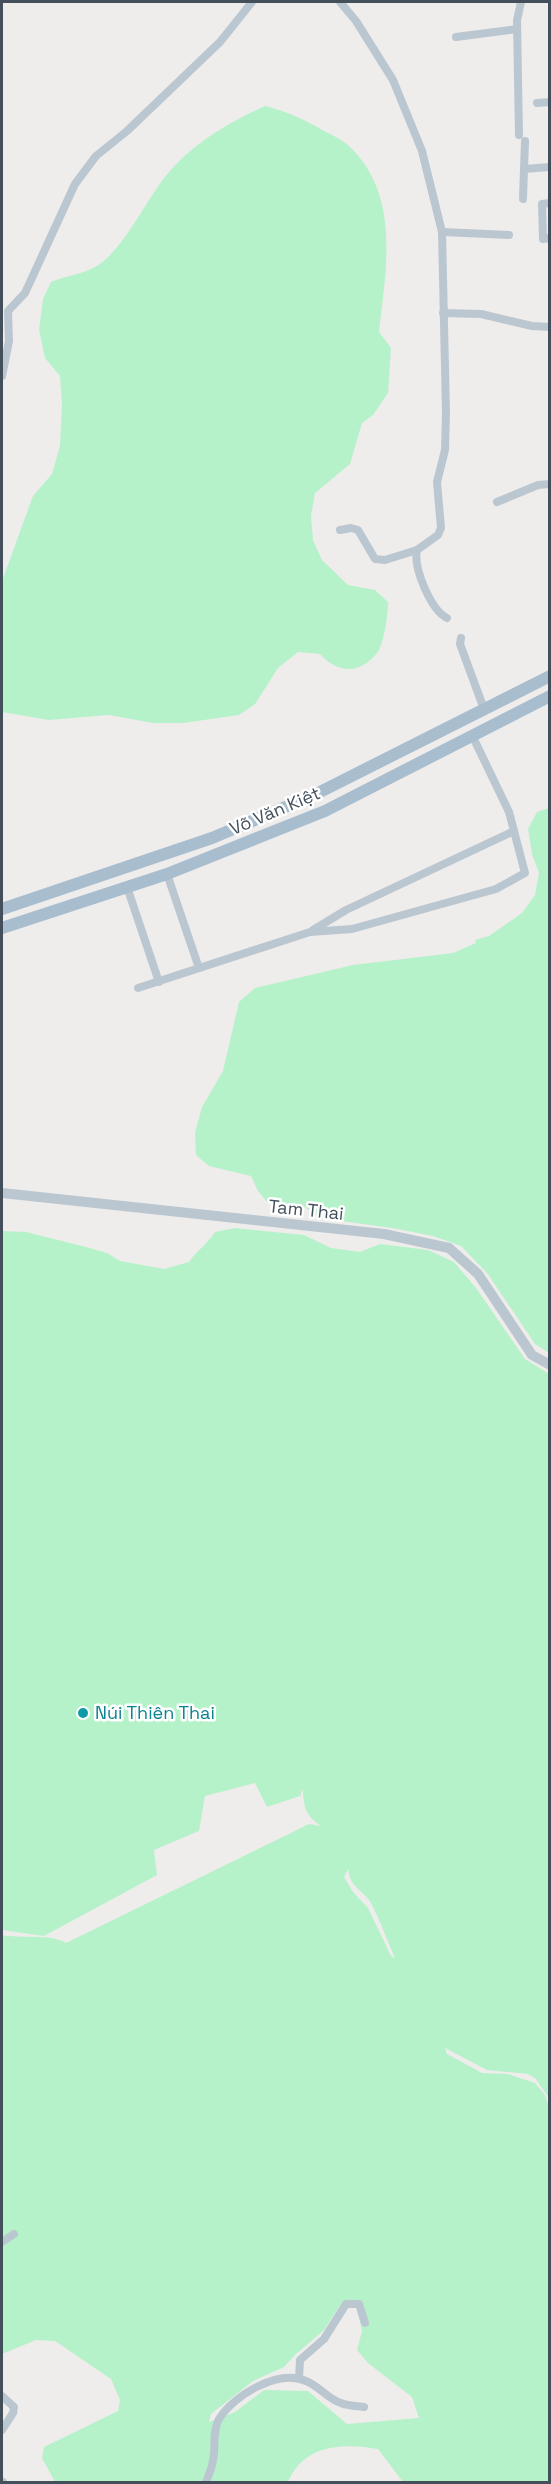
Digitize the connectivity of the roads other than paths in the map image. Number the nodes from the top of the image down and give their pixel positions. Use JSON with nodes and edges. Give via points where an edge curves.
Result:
{"nodes":[{"id":1,"x":252,"y":2,"type":"edge"},
{"id":2,"x":340,"y":2,"type":"edge"},
{"id":3,"x":521,"y":2,"type":"edge"},
{"id":4,"x":517,"y":29,"type":"junction"},
{"id":5,"x":456,"y":37,"type":"dead end"},
{"id":6,"x":549,"y":102,"type":"edge"},
{"id":7,"x":537,"y":103,"type":"dead end"},
{"id":8,"x":549,"y":167,"type":"edge"},
{"id":9,"x":524,"y":168,"type":"junction"},
{"id":10,"x":523,"y":199,"type":"dead end"},
{"id":11,"x":549,"y":203,"type":"edge"},
{"id":12,"x":442,"y":232,"type":"junction"},
{"id":13,"x":509,"y":235,"type":"dead end"},
{"id":14,"x":549,"y":238,"type":"edge"},
{"id":15,"x":443,"y":313,"type":"junction"},
{"id":16,"x":549,"y":327,"type":"edge"},
{"id":17,"x":2,"y":376,"type":"edge"},
{"id":18,"x":549,"y":484,"type":"edge"},
{"id":19,"x":497,"y":502,"type":"dead end"},
{"id":20,"x":340,"y":530,"type":"dead end"},
{"id":21,"x":417,"y":550,"type":"junction"},
{"id":22,"x":447,"y":618,"type":"dead end"},
{"id":23,"x":461,"y":638,"type":"dead end"},
{"id":24,"x":549,"y":676,"type":"edge"},
{"id":25,"x":524,"y":689,"type":"junction"},
{"id":26,"x":549,"y":696,"type":"edge"},
{"id":27,"x":532,"y":705,"type":"junction"},
{"id":28,"x":484,"y":709,"type":"junction"},
{"id":29,"x":472,"y":735,"type":"junction"},
{"id":30,"x":316,"y":794,"type":"junction"},
{"id":31,"x":325,"y":811,"type":"junction"},
{"id":32,"x":514,"y":831,"type":"junction"},
{"id":33,"x":167,"y":874,"type":"junction"},
{"id":34,"x":127,"y":887,"type":"junction"},
{"id":35,"x":2,"y":909,"type":"edge"},
{"id":36,"x":2,"y":928,"type":"edge"},
{"id":37,"x":310,"y":932,"type":"junction"},
{"id":38,"x":199,"y":968,"type":"junction"},
{"id":39,"x":159,"y":982,"type":"junction"},
{"id":40,"x":138,"y":988,"type":"dead end"},
{"id":41,"x":2,"y":1193,"type":"edge"},
{"id":42,"x":549,"y":1365,"type":"edge"},
{"id":43,"x":14,"y":2234,"type":"dead end"},
{"id":44,"x":2,"y":2242,"type":"edge"},
{"id":45,"x":366,"y":2323,"type":"dead end"},
{"id":46,"x":299,"y":2379,"type":"junction"},
{"id":47,"x":2,"y":2396,"type":"edge"},
{"id":48,"x":364,"y":2407,"type":"dead end"},
{"id":49,"x":2,"y":2430,"type":"edge"},
{"id":50,"x":206,"y":2482,"type":"edge"}],
"edges":[{"from":1,"to":17,"type":"street","via":[[220,42],[96,156],[75,184],[28,289],[8,311],[9,341]]},
{"from":2,"to":12,"type":"street","via":[[393,80],[423,151]]},
{"from":3,"to":4,"type":"street"},
{"from":4,"to":5,"type":"street"},
{"from":4,"to":9,"type":"street"},
{"from":6,"to":7,"type":"street"},
{"from":8,"to":9,"type":"street"},
{"from":9,"to":10,"type":"street"},
{"from":11,"to":14,"type":"street","via":[[542,204],[543,239]]},
{"from":12,"to":13,"type":"street"},
{"from":12,"to":15,"type":"street"},
{"from":15,"to":16,"type":"street","via":[[488,315]]},
{"from":15,"to":21,"type":"street","via":[[445,450],[437,482],[441,528],[438,535]]},
{"from":18,"to":19,"type":"street"},
{"from":20,"to":21,"type":"street","via":[[358,530],[375,559],[385,560]]},
{"from":21,"to":22,"type":"street","via":[[423,584]]},
{"from":23,"to":28,"type":"street"},
{"from":24,"to":25,"type":"main road","name":"Võ Văn Kiệt"},
{"from":25,"to":27,"type":"main road"},
{"from":25,"to":28,"type":"main road","name":"Võ Văn Kiệt"},
{"from":26,"to":27,"type":"main road","name":"Võ Văn Kiệt"},
{"from":27,"to":29,"type":"main road","name":"Võ Văn Kiệt"},
{"from":28,"to":30,"type":"main road","name":"Võ Văn Kiệt"},
{"from":29,"to":31,"type":"main road","name":"Võ Văn Kiệt"},
{"from":29,"to":32,"type":"street","via":[[509,812]]},
{"from":30,"to":31,"type":"main road"},
{"from":30,"to":35,"type":"main road","name":"Võ Văn Kiệt","via":[[212,838]]},
{"from":31,"to":33,"type":"main road","name":"Võ Văn Kiệt"},
{"from":32,"to":37,"type":"street","via":[[346,910]]},
{"from":32,"to":37,"type":"street","via":[[525,873],[496,889],[352,929]]},
{"from":33,"to":34,"type":"main road","name":"Võ Văn Kiệt"},
{"from":33,"to":38,"type":"street"},
{"from":34,"to":36,"type":"main road","name":"Võ Văn Kiệt"},
{"from":34,"to":39,"type":"street"},
{"from":37,"to":38,"type":"street"},
{"from":38,"to":39,"type":"street"},
{"from":39,"to":40,"type":"street"},
{"from":41,"to":42,"type":"street","name":"Tam Thai","via":[[432,1242],[449,1248],[478,1274],[532,1355]]},
{"from":43,"to":44,"type":"street"},
{"from":45,"to":46,"type":"street","via":[[358,2304],[346,2304],[324,2339],[300,2360]]},
{"from":46,"to":48,"type":"street","via":[[341,2403]]},
{"from":46,"to":50,"type":"street","via":[[271,2380],[252,2390],[219,2420],[214,2460]]},
{"from":47,"to":49,"type":"street","via":[[14,2410]]}]}
